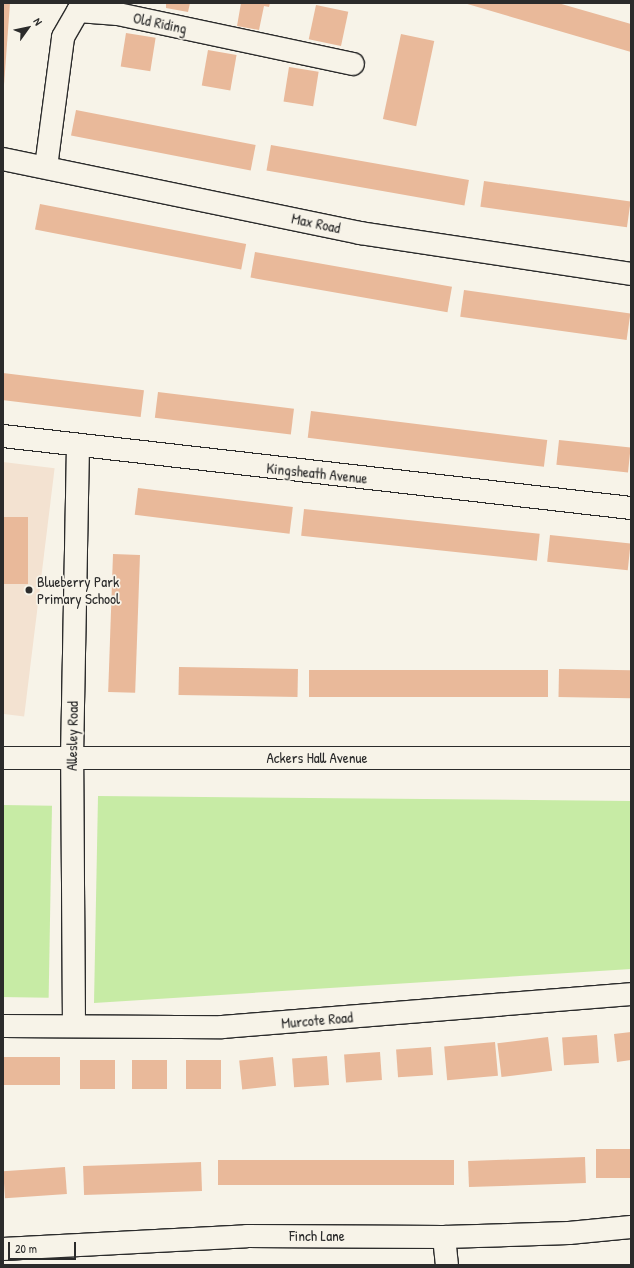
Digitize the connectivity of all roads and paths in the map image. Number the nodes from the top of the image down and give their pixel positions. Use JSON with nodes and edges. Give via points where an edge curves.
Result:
{"nodes":[{"id":1,"x":353,"y":64,"type":"dead end"},
{"id":2,"x":3,"y":159,"type":"edge"},
{"id":3,"x":46,"y":167,"type":"junction"},
{"id":4,"x":631,"y":274,"type":"edge"},
{"id":5,"x":3,"y":436,"type":"edge"},
{"id":6,"x":78,"y":446,"type":"junction"},
{"id":7,"x":631,"y":508,"type":"edge"},
{"id":8,"x":3,"y":758,"type":"edge"},
{"id":9,"x":72,"y":758,"type":"junction"},
{"id":10,"x":631,"y":758,"type":"edge"},
{"id":11,"x":631,"y":994,"type":"edge"},
{"id":12,"x":3,"y":1026,"type":"edge"},
{"id":13,"x":74,"y":1026,"type":"junction"},
{"id":14,"x":631,"y":1227,"type":"edge"},
{"id":15,"x":444,"y":1237,"type":"junction"},
{"id":16,"x":3,"y":1249,"type":"edge"},
{"id":17,"x":447,"y":1265,"type":"edge"}],
"edges":[{"from":1,"to":3,"type":"street","name":"Old Riding","via":[[118,14],[78,11],[63,37]]},
{"from":2,"to":3,"type":"street","name":"Max Road"},
{"from":3,"to":4,"type":"street","name":"Max Road","via":[[360,233]]},
{"from":5,"to":6,"type":"street","name":"Kingsheath Avenue"},
{"from":6,"to":7,"type":"street","name":"Kingsheath Avenue"},
{"from":6,"to":9,"type":"street","name":"Allesley Road"},
{"from":8,"to":9,"type":"street","name":"Ackers Hall Avenue"},
{"from":9,"to":10,"type":"street","name":"Ackers Hall Avenue"},
{"from":9,"to":13,"type":"street","name":"Allesley Road"},
{"from":11,"to":13,"type":"street","name":"Murcote Road","via":[[222,1027]]},
{"from":12,"to":13,"type":"street","name":"Murcote Road"},
{"from":14,"to":15,"type":"street","name":"Finch Lane","via":[[569,1233]]},
{"from":15,"to":16,"type":"street","name":"Finch Lane","via":[[246,1236]]},
{"from":15,"to":17,"type":"street"}]}
